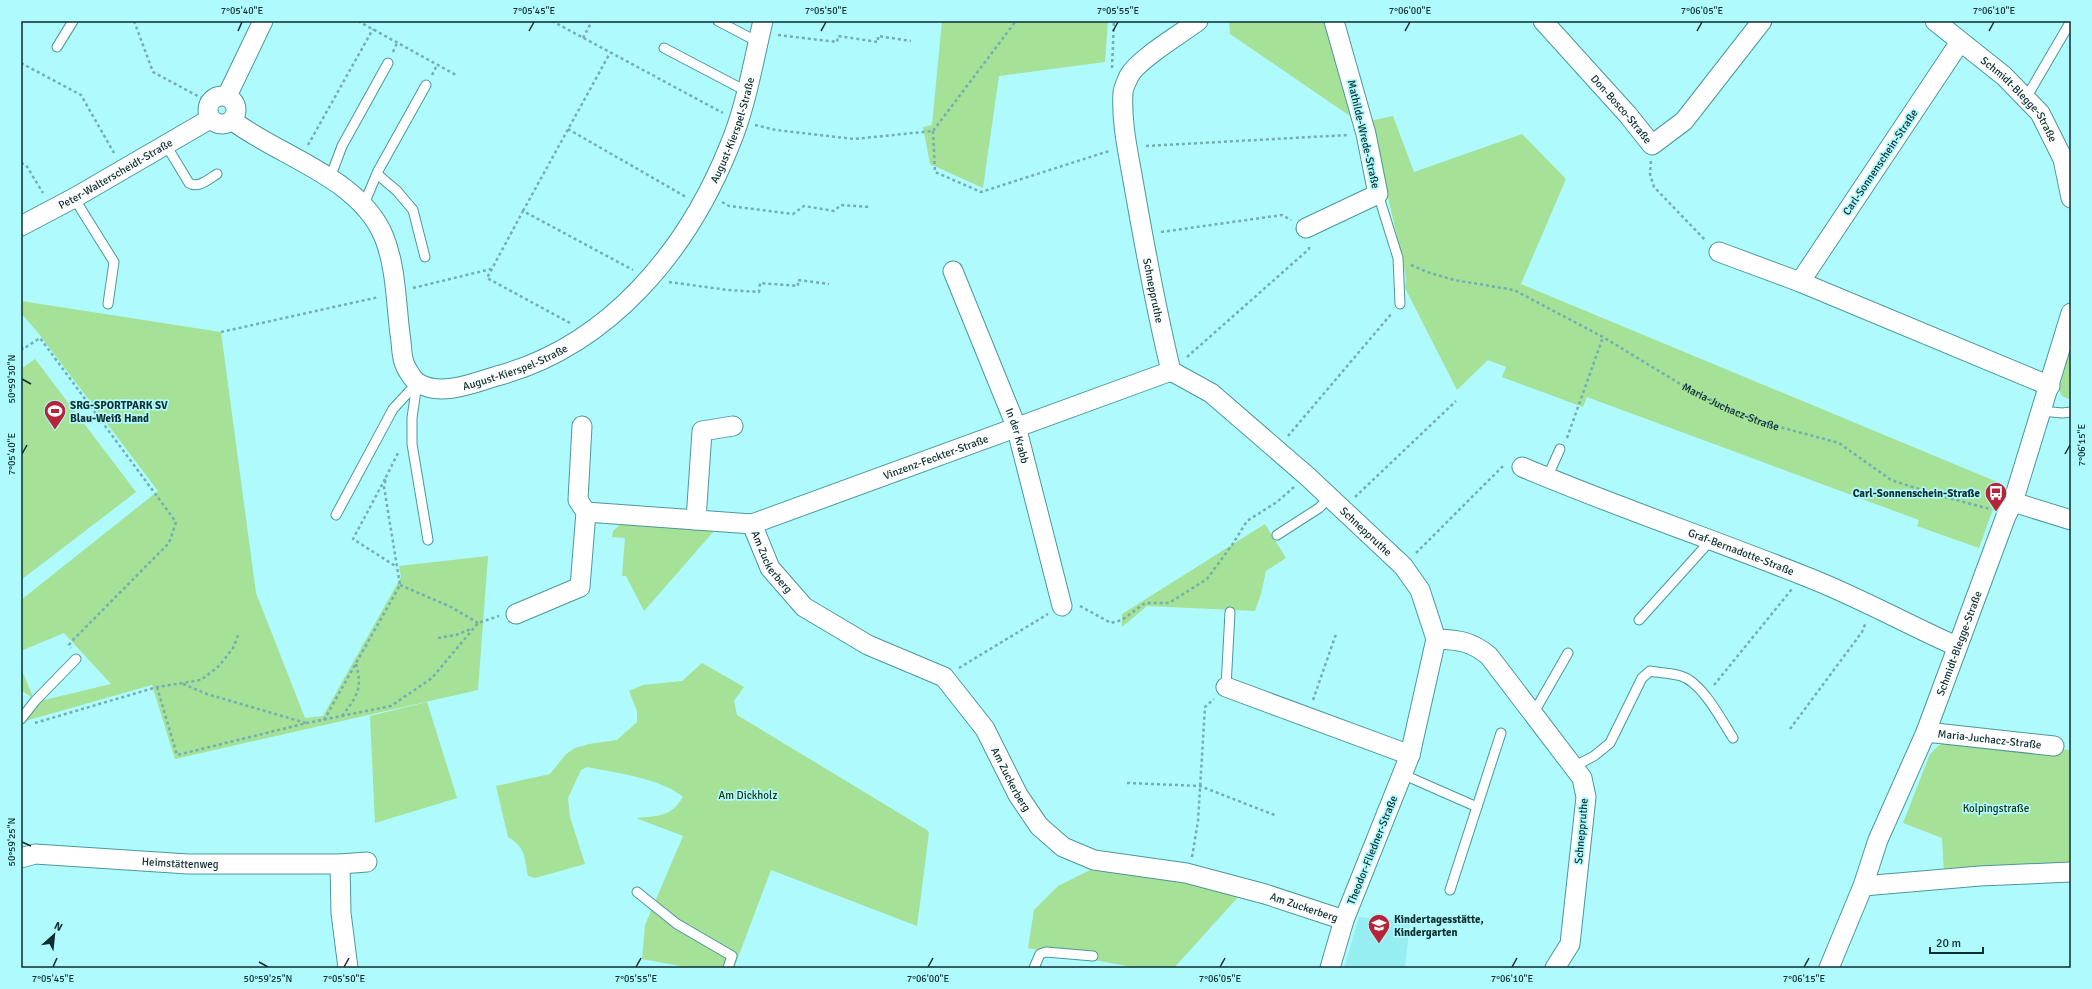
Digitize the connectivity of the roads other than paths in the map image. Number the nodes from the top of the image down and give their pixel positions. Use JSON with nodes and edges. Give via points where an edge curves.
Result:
{"nodes":[{"id":1,"x":73,"y":21,"type":"edge"},
{"id":2,"x":263,"y":21,"type":"edge"},
{"id":3,"x":718,"y":21,"type":"edge"},
{"id":4,"x":1198,"y":21,"type":"edge"},
{"id":5,"x":1334,"y":21,"type":"edge"},
{"id":6,"x":1543,"y":21,"type":"edge"},
{"id":7,"x":1762,"y":21,"type":"edge"},
{"id":8,"x":1935,"y":21,"type":"edge"},
{"id":9,"x":2071,"y":21,"type":"edge"},
{"id":10,"x":761,"y":32,"type":"edge"},
{"id":11,"x":1960,"y":42,"type":"junction"},
{"id":12,"x":57,"y":47,"type":"dead end"},
{"id":13,"x":664,"y":48,"type":"dead end"},
{"id":14,"x":388,"y":63,"type":"dead end"},
{"id":15,"x":426,"y":85,"type":"dead end"},
{"id":16,"x":746,"y":92,"type":"junction"},
{"id":17,"x":227,"y":96,"type":"junction"},
{"id":18,"x":2026,"y":98,"type":"junction"},
{"id":19,"x":210,"y":111,"type":"junction"},
{"id":20,"x":232,"y":121,"type":"junction"},
{"id":21,"x":166,"y":146,"type":"junction"},
{"id":22,"x":217,"y":174,"type":"dead end"},
{"id":23,"x":377,"y":174,"type":"junction"},
{"id":24,"x":330,"y":178,"type":"junction"},
{"id":25,"x":1378,"y":194,"type":"junction"},
{"id":26,"x":74,"y":198,"type":"junction"},
{"id":27,"x":2071,"y":198,"type":"edge"},
{"id":28,"x":364,"y":204,"type":"junction"},
{"id":29,"x":21,"y":226,"type":"edge"},
{"id":30,"x":1306,"y":228,"type":"road end"},
{"id":31,"x":1719,"y":252,"type":"road end"},
{"id":32,"x":425,"y":256,"type":"dead end"},
{"id":33,"x":953,"y":271,"type":"dead end"},
{"id":34,"x":1800,"y":282,"type":"junction"},
{"id":35,"x":108,"y":304,"type":"dead end"},
{"id":36,"x":1400,"y":304,"type":"road end"},
{"id":37,"x":2071,"y":313,"type":"edge"},
{"id":38,"x":1171,"y":371,"type":"junction"},
{"id":39,"x":417,"y":383,"type":"junction"},
{"id":40,"x":2050,"y":386,"type":"junction"},
{"id":41,"x":2042,"y":411,"type":"junction"},
{"id":42,"x":2071,"y":412,"type":"edge"},
{"id":43,"x":582,"y":426,"type":"dead end"},
{"id":44,"x":734,"y":426,"type":"dead end"},
{"id":45,"x":1016,"y":426,"type":"junction"},
{"id":46,"x":1560,"y":449,"type":"road end"},
{"id":47,"x":1522,"y":467,"type":"road end"},
{"id":48,"x":1547,"y":478,"type":"junction"},
{"id":49,"x":2013,"y":502,"type":"junction"},
{"id":50,"x":1336,"y":503,"type":"junction"},
{"id":51,"x":586,"y":512,"type":"junction"},
{"id":52,"x":336,"y":515,"type":"dead end"},
{"id":53,"x":696,"y":520,"type":"junction"},
{"id":54,"x":2071,"y":520,"type":"edge"},
{"id":55,"x":752,"y":524,"type":"junction"},
{"id":56,"x":1277,"y":535,"type":"dead end"},
{"id":57,"x":428,"y":540,"type":"dead end"},
{"id":58,"x":1711,"y":540,"type":"junction"},
{"id":59,"x":1062,"y":606,"type":"road end"},
{"id":60,"x":1230,"y":612,"type":"dead end"},
{"id":61,"x":516,"y":614,"type":"road end"},
{"id":62,"x":1638,"y":620,"type":"dead end"},
{"id":63,"x":1436,"y":639,"type":"junction"},
{"id":64,"x":1956,"y":646,"type":"junction"},
{"id":65,"x":1568,"y":653,"type":"dead end"},
{"id":66,"x":76,"y":659,"type":"dead end"},
{"id":67,"x":1226,"y":687,"type":"joint"},
{"id":68,"x":1533,"y":714,"type":"junction"},
{"id":69,"x":21,"y":719,"type":"edge"},
{"id":70,"x":1502,"y":732,"type":"dead end"},
{"id":71,"x":1926,"y":732,"type":"junction"},
{"id":72,"x":1733,"y":738,"type":"dead end"},
{"id":73,"x":2054,"y":746,"type":"dead end"},
{"id":74,"x":1410,"y":755,"type":"junction"},
{"id":75,"x":1573,"y":767,"type":"junction"},
{"id":76,"x":1402,"y":774,"type":"junction"},
{"id":77,"x":1477,"y":807,"type":"junction"},
{"id":78,"x":21,"y":858,"type":"edge"},
{"id":79,"x":367,"y":862,"type":"dead end"},
{"id":80,"x":340,"y":864,"type":"junction"},
{"id":81,"x":2071,"y":872,"type":"edge"},
{"id":82,"x":1863,"y":886,"type":"junction"},
{"id":83,"x":1450,"y":890,"type":"dead end"},
{"id":84,"x":637,"y":892,"type":"dead end"},
{"id":85,"x":1344,"y":920,"type":"junction"},
{"id":86,"x":1092,"y":956,"type":"dead end"},
{"id":87,"x":348,"y":968,"type":"edge"},
{"id":88,"x":728,"y":968,"type":"edge"},
{"id":89,"x":1034,"y":968,"type":"edge"},
{"id":90,"x":1330,"y":968,"type":"edge"},
{"id":91,"x":1555,"y":968,"type":"edge"},
{"id":92,"x":1829,"y":968,"type":"edge"}],
"edges":[{"from":1,"to":12,"type":"lane"},
{"from":2,"to":17,"type":"street"},
{"from":3,"to":10,"type":"lane"},
{"from":4,"to":38,"type":"street","name":"Schneppruthe","via":[[1143,60],[1130,75],[1123,91],[1128,148],[1142,234],[1154,303]]},
{"from":5,"to":25,"type":"street","name":"Mathilde-Wrede-Straße","via":[[1366,134]]},
{"from":6,"to":7,"type":"street","name":"Don-Bosco-Straße","via":[[1652,145],[1684,121]]},
{"from":8,"to":11,"type":"street","name":"Schmidt-Blegge-Straße"},
{"from":9,"to":18,"type":"lane"},
{"from":10,"to":16,"type":"street","name":"August-Kierspel-Straße"},
{"from":11,"to":18,"type":"street","name":"Schmidt-Blegge-Straße","via":[[2004,76]]},
{"from":11,"to":34,"type":"street","name":"Carl-Sonnenschein-Straße"},
{"from":13,"to":16,"type":"lane"},
{"from":14,"to":24,"type":"lane","via":[[342,146]]},
{"from":15,"to":23,"type":"lane"},
{"from":16,"to":39,"type":"street","name":"August-Kierspel-Straße","via":[[730,146],[704,201],[651,279],[617,312],[563,350],[519,370],[457,387],[435,389]]},
{"from":17,"to":19,"type":"street","name":"Peter-Walterscheidt-Straße","via":[[217,96]]},
{"from":17,"to":20,"type":"street","via":[[234,102],[236,112]]},
{"from":18,"to":27,"type":"street","name":"Schmidt-Blegge-Straße","via":[[2040,113],[2062,160]]},
{"from":19,"to":20,"type":"street","via":[[218,125],[226,125]]},
{"from":19,"to":21,"type":"street","name":"Peter-Walterscheidt-Straße"},
{"from":20,"to":24,"type":"street"},
{"from":21,"to":22,"type":"lane","via":[[189,183],[198,185]]},
{"from":21,"to":26,"type":"street","name":"Peter-Walterscheidt-Straße"},
{"from":23,"to":28,"type":"lane"},
{"from":23,"to":32,"type":"lane","via":[[397,191],[413,210]]},
{"from":24,"to":28,"type":"street"},
{"from":25,"to":30,"type":"street","name":"Mathilde-Wrede-Straße"},
{"from":25,"to":36,"type":"lane","via":[[1398,258]]},
{"from":26,"to":29,"type":"street","name":"Peter-Walterscheidt-Straße"},
{"from":26,"to":35,"type":"lane","via":[[114,262]]},
{"from":28,"to":39,"type":"street","via":[[383,236],[391,262],[404,365]]},
{"from":31,"to":34,"type":"street"},
{"from":33,"to":45,"type":"street","name":"In der Krabb"},
{"from":34,"to":40,"type":"street"},
{"from":37,"to":40,"type":"street","name":"Schmidt-Blegge-Straße"},
{"from":38,"to":45,"type":"street","name":"Vinzenz-Feckter-Straße"},
{"from":38,"to":50,"type":"street","name":"Schneppruthe","via":[[1211,393]]},
{"from":39,"to":52,"type":"lane","via":[[393,409]]},
{"from":39,"to":57,"type":"lane","via":[[412,418],[412,444]]},
{"from":40,"to":41,"type":"street","name":"Schmidt-Blegge-Straße"},
{"from":41,"to":42,"type":"lane"},
{"from":41,"to":49,"type":"street","name":"Schmidt-Blegge-Straße"},
{"from":43,"to":51,"type":"street","via":[[578,500]]},
{"from":44,"to":53,"type":"street","via":[[702,432]]},
{"from":45,"to":55,"type":"street","name":"Vinzenz-Feckter-Straße"},
{"from":45,"to":59,"type":"street","name":"In der Krabb"},
{"from":46,"to":48,"type":"lane"},
{"from":47,"to":48,"type":"street","name":"Graf-Bernadotte-Straße"},
{"from":48,"to":58,"type":"street","name":"Graf-Bernadotte-Straße"},
{"from":49,"to":54,"type":"street"},
{"from":49,"to":64,"type":"street","name":"Schmidt-Blegge-Straße"},
{"from":50,"to":56,"type":"lane","via":[[1319,508]]},
{"from":50,"to":63,"type":"street","name":"Schneppruthe","via":[[1403,566],[1420,590]]},
{"from":51,"to":53,"type":"street","name":"Vinzenz-Feckter-Straße"},
{"from":51,"to":61,"type":"street","via":[[580,587]]},
{"from":53,"to":55,"type":"street","name":"Vinzenz-Feckter-Straße"},
{"from":55,"to":85,"type":"street","name":"Am Zuckerberg","via":[[770,568],[804,607],[868,645],[944,677],[985,729],[1018,796],[1039,826],[1063,847],[1094,860],[1186,873],[1265,894]]},
{"from":58,"to":62,"type":"lane"},
{"from":58,"to":64,"type":"street","name":"Graf-Bernadotte-Straße","via":[[1873,605],[1921,631]]},
{"from":60,"to":67,"type":"lane"},
{"from":63,"to":68,"type":"street","name":"Schneppruthe","via":[[1476,645],[1489,656]]},
{"from":63,"to":74,"type":"street","name":"Theodor-Fliedner-Straße"},
{"from":64,"to":71,"type":"street","name":"Schmidt-Blegge-Straße"},
{"from":65,"to":68,"type":"lane"},
{"from":66,"to":69,"type":"lane"},
{"from":67,"to":74,"type":"street"},
{"from":68,"to":75,"type":"street","name":"Schneppruthe"},
{"from":70,"to":77,"type":"lane"},
{"from":71,"to":73,"type":"street","name":"Maria-Juchacz-Straße"},
{"from":71,"to":82,"type":"street","name":"Schmidt-Blegge-Straße","via":[[1878,840]]},
{"from":72,"to":75,"type":"lane","via":[[1708,700],[1688,680],[1683,676],[1650,671],[1642,678],[1610,743],[1594,756]]},
{"from":74,"to":76,"type":"street","name":"Theodor-Fliedner-Straße"},
{"from":75,"to":91,"type":"street","name":"Schneppruthe","via":[[1582,778],[1586,797],[1570,944]]},
{"from":76,"to":77,"type":"lane"},
{"from":76,"to":85,"type":"street","name":"Theodor-Fliedner-Straße"},
{"from":77,"to":83,"type":"lane"},
{"from":78,"to":80,"type":"street","name":"Heimstättenweg","via":[[36,854],[188,864]]},
{"from":79,"to":80,"type":"street","name":"Heimstättenweg"},
{"from":80,"to":87,"type":"street","via":[[341,913]]},
{"from":81,"to":82,"type":"street","via":[[1980,876]]},
{"from":82,"to":92,"type":"street","name":"Schmidt-Blegge-Straße"},
{"from":84,"to":88,"type":"lane","via":[[677,924],[732,956]]},
{"from":85,"to":90,"type":"street","name":"Theodor-Fliedner-Straße"},
{"from":86,"to":89,"type":"lane","via":[[1046,952],[1040,954]]}]}
